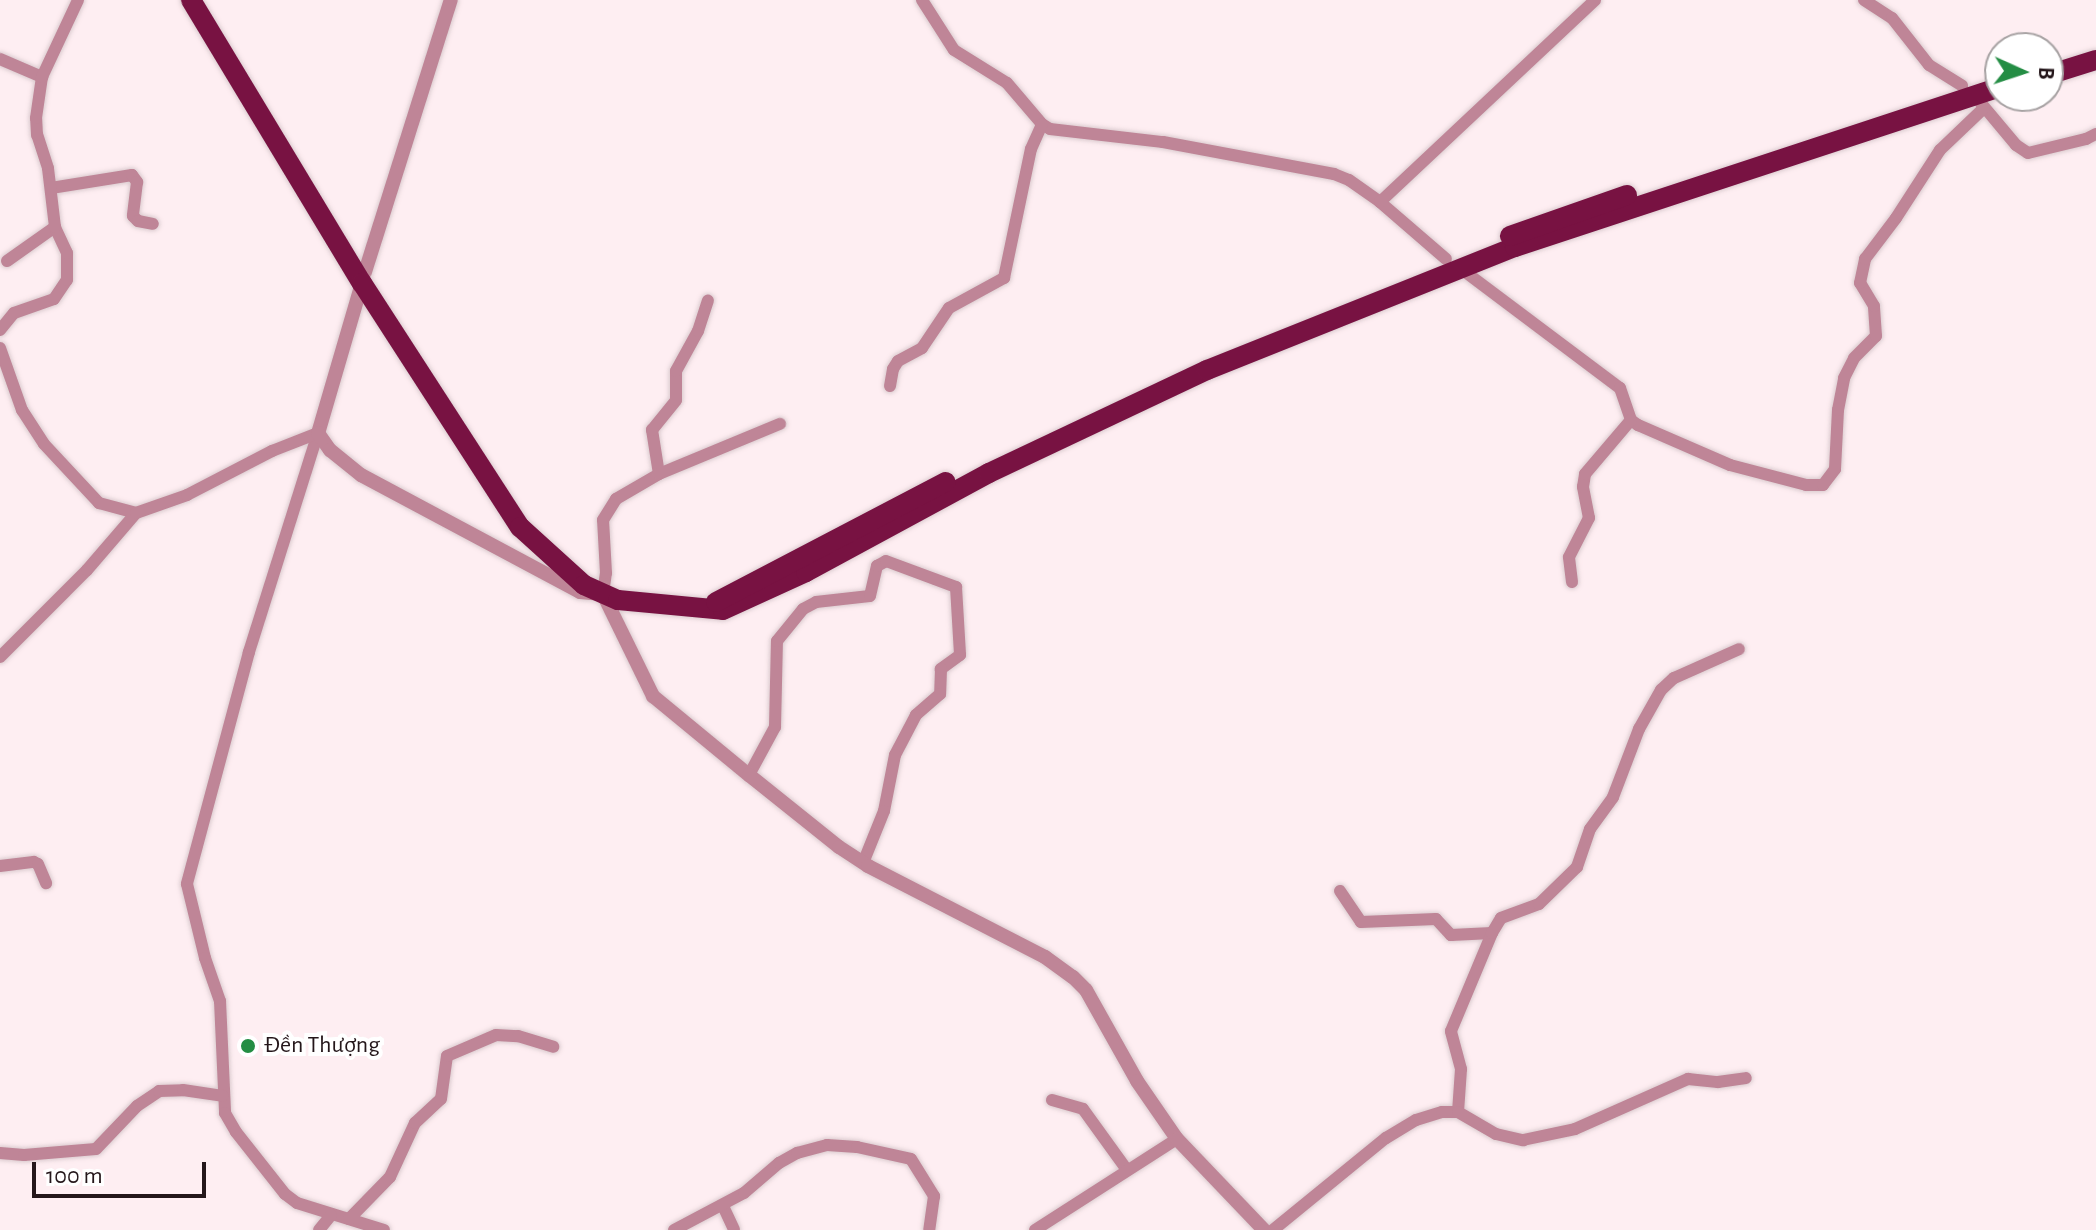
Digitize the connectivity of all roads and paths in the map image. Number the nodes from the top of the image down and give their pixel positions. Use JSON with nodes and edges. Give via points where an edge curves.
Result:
{"nodes":[{"id":1,"x":78,"y":0,"type":"edge"},
{"id":2,"x":191,"y":0,"type":"edge"},
{"id":3,"x":204,"y":0,"type":"edge"},
{"id":4,"x":451,"y":0,"type":"edge"},
{"id":5,"x":922,"y":0,"type":"edge"},
{"id":6,"x":1595,"y":0,"type":"edge"},
{"id":7,"x":1864,"y":0,"type":"edge"},
{"id":8,"x":2096,"y":47,"type":"edge"},
{"id":9,"x":2064,"y":56,"type":"edge"},
{"id":10,"x":0,"y":59,"type":"edge"},
{"id":11,"x":2096,"y":60,"type":"edge"},
{"id":12,"x":2064,"y":70,"type":"edge"},
{"id":13,"x":42,"y":77,"type":"junction"},
{"id":14,"x":1984,"y":87,"type":"edge"},
{"id":15,"x":1984,"y":92,"type":"edge"},
{"id":16,"x":1973,"y":96,"type":"junction"},
{"id":17,"x":1042,"y":124,"type":"junction"},
{"id":18,"x":2096,"y":134,"type":"edge"},
{"id":19,"x":286,"y":148,"type":"junction"},
{"id":20,"x":51,"y":188,"type":"junction"},
{"id":21,"x":1380,"y":202,"type":"junction"},
{"id":22,"x":153,"y":224,"type":"dead end"},
{"id":23,"x":55,"y":227,"type":"junction"},
{"id":24,"x":7,"y":261,"type":"dead end"},
{"id":25,"x":1453,"y":264,"type":"junction"},
{"id":26,"x":363,"y":277,"type":"junction"},
{"id":27,"x":708,"y":301,"type":"dead end"},
{"id":28,"x":0,"y":330,"type":"edge"},
{"id":29,"x":0,"y":348,"type":"edge"},
{"id":30,"x":890,"y":386,"type":"dead end"},
{"id":31,"x":1631,"y":420,"type":"junction"},
{"id":32,"x":780,"y":424,"type":"dead end"},
{"id":33,"x":318,"y":433,"type":"junction"},
{"id":34,"x":659,"y":474,"type":"junction"},
{"id":35,"x":136,"y":513,"type":"junction"},
{"id":36,"x":1572,"y":582,"type":"dead end"},
{"id":37,"x":603,"y":594,"type":"junction"},
{"id":38,"x":1739,"y":649,"type":"dead end"},
{"id":39,"x":0,"y":657,"type":"edge"},
{"id":40,"x":749,"y":775,"type":"junction"},
{"id":41,"x":863,"y":863,"type":"junction"},
{"id":42,"x":0,"y":866,"type":"edge"},
{"id":43,"x":46,"y":883,"type":"dead end"},
{"id":44,"x":1340,"y":891,"type":"dead end"},
{"id":45,"x":1492,"y":933,"type":"junction"},
{"id":46,"x":553,"y":1047,"type":"dead end"},
{"id":47,"x":1746,"y":1078,"type":"dead end"},
{"id":48,"x":223,"y":1096,"type":"junction"},
{"id":49,"x":1052,"y":1100,"type":"dead end"},
{"id":50,"x":1458,"y":1112,"type":"junction"},
{"id":51,"x":1177,"y":1139,"type":"junction"},
{"id":52,"x":0,"y":1153,"type":"edge"},
{"id":53,"x":1127,"y":1170,"type":"junction"},
{"id":54,"x":723,"y":1206,"type":"junction"},
{"id":55,"x":331,"y":1215,"type":"junction"},
{"id":56,"x":349,"y":1219,"type":"junction"},
{"id":57,"x":319,"y":1230,"type":"edge"},
{"id":58,"x":384,"y":1230,"type":"edge"},
{"id":59,"x":674,"y":1230,"type":"edge"},
{"id":60,"x":734,"y":1230,"type":"edge"},
{"id":61,"x":929,"y":1230,"type":"edge"},
{"id":62,"x":1035,"y":1230,"type":"edge"},
{"id":63,"x":1264,"y":1230,"type":"edge"},
{"id":64,"x":1273,"y":1230,"type":"edge"}],
"edges":[{"from":1,"to":13,"type":"street"},
{"from":2,"to":19,"type":"highway"},
{"from":3,"to":19,"type":"highway"},
{"from":4,"to":26,"type":"street"},
{"from":5,"to":17,"type":"street","via":[[954,50],[1007,83]]},
{"from":6,"to":21,"type":"street"},
{"from":7,"to":16,"type":"street","via":[[1892,18],[1929,65]]},
{"from":8,"to":9,"type":"highway"},
{"from":10,"to":13,"type":"street"},
{"from":11,"to":12,"type":"highway"},
{"from":13,"to":20,"type":"street","via":[[37,135]]},
{"from":14,"to":16,"type":"highway"},
{"from":15,"to":16,"type":"highway"},
{"from":16,"to":18,"type":"street","via":[[2028,153]]},
{"from":16,"to":25,"type":"highway","via":[[1536,225]]},
{"from":16,"to":31,"type":"street","via":[[1865,259],[1860,283],[1874,306],[1876,336],[1854,358],[1844,378],[1835,469],[1823,485],[1730,465]]},
{"from":17,"to":21,"type":"street","via":[[1075,134],[1163,142],[1334,174]]},
{"from":17,"to":30,"type":"street","via":[[1031,149],[1004,278],[949,308],[922,348],[898,361]]},
{"from":19,"to":26,"type":"highway"},
{"from":20,"to":22,"type":"street","via":[[132,175],[137,182],[133,216]]},
{"from":20,"to":23,"type":"street"},
{"from":21,"to":25,"type":"street"},
{"from":23,"to":24,"type":"street"},
{"from":23,"to":28,"type":"street","via":[[69,269],[63,291],[14,313]]},
{"from":25,"to":31,"type":"street","via":[[1620,388]]},
{"from":25,"to":37,"type":"highway","via":[[1220,352],[1032,439],[719,597],[711,608],[674,608]]},
{"from":26,"to":33,"type":"street"},
{"from":26,"to":37,"type":"highway","via":[[529,520],[535,537],[553,560]]},
{"from":27,"to":34,"type":"street","via":[[676,371],[676,400],[652,430]]},
{"from":29,"to":35,"type":"street","via":[[22,410],[44,444],[99,503]]},
{"from":31,"to":36,"type":"street","via":[[1585,474],[1589,518],[1569,557]]},
{"from":32,"to":34,"type":"street"},
{"from":33,"to":35,"type":"street","via":[[187,495]]},
{"from":33,"to":37,"type":"street","via":[[361,475],[580,592]]},
{"from":33,"to":48,"type":"street","via":[[249,652],[187,884],[220,1001]]},
{"from":34,"to":37,"type":"street","via":[[607,508]]},
{"from":35,"to":39,"type":"street"},
{"from":37,"to":40,"type":"street","via":[[653,696]]},
{"from":38,"to":45,"type":"street","via":[[1674,678],[1661,690],[1639,729],[1613,797],[1590,829],[1577,867],[1539,904],[1501,918]]},
{"from":40,"to":41,"type":"street"},
{"from":40,"to":41,"type":"street","via":[[775,727],[777,641],[809,604],[870,596],[877,566],[886,561],[956,587],[960,655],[941,669],[940,694],[916,715],[895,755],[884,811]]},
{"from":41,"to":51,"type":"street","via":[[1045,957],[1073,977]]},
{"from":42,"to":43,"type":"street","via":[[38,864]]},
{"from":44,"to":45,"type":"street","via":[[1361,922],[1436,919],[1451,935]]},
{"from":45,"to":50,"type":"street","via":[[1451,1031],[1461,1069]]},
{"from":46,"to":56,"type":"street","via":[[496,1035],[447,1056],[441,1099],[415,1123],[390,1177]]},
{"from":47,"to":50,"type":"street","via":[[1688,1079],[1575,1129],[1523,1140],[1496,1134]]},
{"from":48,"to":52,"type":"street","via":[[159,1091],[96,1149]]},
{"from":48,"to":55,"type":"street","via":[[236,1132],[285,1194]]},
{"from":49,"to":53,"type":"street","via":[[1083,1109]]},
{"from":50,"to":64,"type":"street","via":[[1416,1120],[1386,1138]]},
{"from":51,"to":53,"type":"street"},
{"from":51,"to":63,"type":"street"},
{"from":53,"to":62,"type":"street"},
{"from":54,"to":59,"type":"street"},
{"from":54,"to":60,"type":"street"},
{"from":54,"to":61,"type":"street","via":[[797,1153],[827,1145],[857,1147],[911,1159],[934,1196]]},
{"from":55,"to":56,"type":"street"},
{"from":55,"to":57,"type":"street"},
{"from":56,"to":58,"type":"street"}]}
